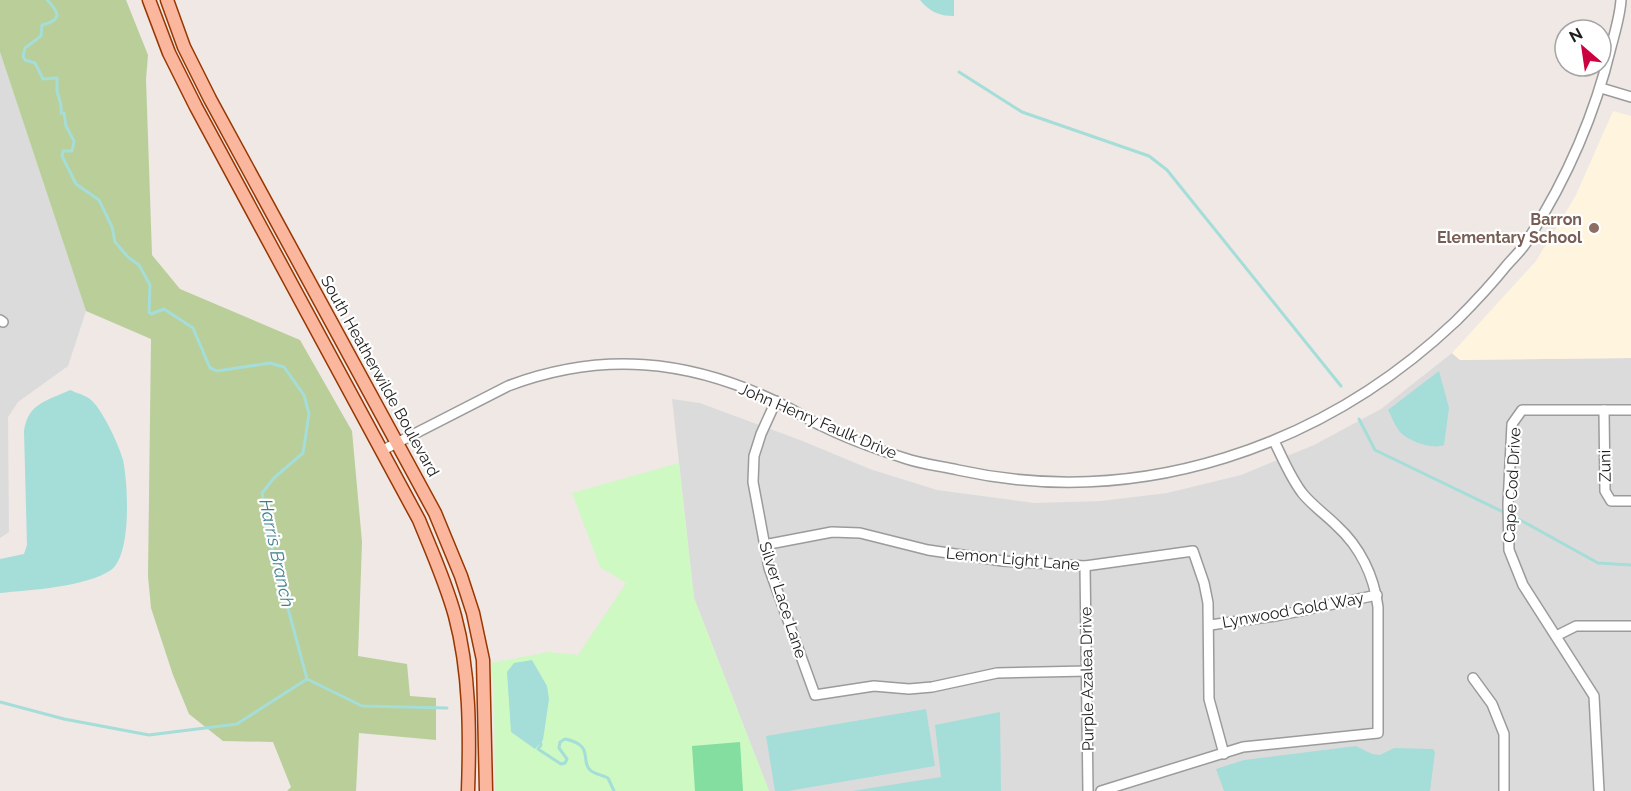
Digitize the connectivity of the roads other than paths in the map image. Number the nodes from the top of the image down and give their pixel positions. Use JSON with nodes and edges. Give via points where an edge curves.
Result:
{"nodes":[{"id":1,"x":149,"y":0,"type":"edge"},
{"id":2,"x":168,"y":0,"type":"edge"},
{"id":3,"x":1621,"y":0,"type":"edge"},
{"id":4,"x":1601,"y":88,"type":"junction"},
{"id":5,"x":1631,"y":97,"type":"edge"},
{"id":6,"x":210,"y":99,"type":"junction"},
{"id":7,"x":196,"y":107,"type":"junction"},
{"id":8,"x":776,"y":401,"type":"junction"},
{"id":9,"x":1605,"y":410,"type":"junction"},
{"id":10,"x":1631,"y":410,"type":"edge"},
{"id":11,"x":1274,"y":441,"type":"junction"},
{"id":12,"x":398,"y":442,"type":"junction"},
{"id":13,"x":381,"y":452,"type":"junction"},
{"id":14,"x":1631,"y":501,"type":"edge"},
{"id":15,"x":764,"y":545,"type":"junction"},
{"id":16,"x":1085,"y":566,"type":"junction"},
{"id":17,"x":1377,"y":595,"type":"junction"},
{"id":18,"x":1210,"y":625,"type":"junction"},
{"id":19,"x":1631,"y":626,"type":"edge"},
{"id":20,"x":1556,"y":636,"type":"junction"},
{"id":21,"x":1088,"y":671,"type":"junction"},
{"id":22,"x":1473,"y":678,"type":"dead end"},
{"id":23,"x":1224,"y":754,"type":"junction"},
{"id":24,"x":468,"y":791,"type":"edge"},
{"id":25,"x":486,"y":791,"type":"edge"},
{"id":26,"x":1088,"y":791,"type":"edge"},
{"id":27,"x":1101,"y":791,"type":"edge"},
{"id":28,"x":1504,"y":791,"type":"edge"},
{"id":29,"x":1599,"y":791,"type":"edge"}],
"edges":[{"from":1,"to":7,"type":"main road","name":"South Heatherwilde Boulevard","via":[[169,53]]},
{"from":2,"to":6,"type":"main road","name":"South Heatherwilde Boulevard","via":[[184,47]]},
{"from":3,"to":4,"type":"street","name":"John Henry Faulk Drive"},
{"from":4,"to":5,"type":"street"},
{"from":4,"to":11,"type":"street","name":"John Henry Faulk Drive","via":[[1556,189],[1528,240],[1478,300],[1426,349],[1380,384],[1326,417]]},
{"from":6,"to":7,"type":"main road"},
{"from":6,"to":12,"type":"main road","name":"South Heatherwilde Boulevard"},
{"from":7,"to":13,"type":"main road","name":"South Heatherwilde Boulevard"},
{"from":8,"to":11,"type":"street","name":"John Henry Faulk Drive","via":[[822,427],[907,459],[992,478],[1057,483],[1160,475],[1221,460]]},
{"from":8,"to":12,"type":"street","name":"John Henry Faulk Drive","via":[[710,375],[663,366],[624,362],[572,367],[508,386]]},
{"from":8,"to":15,"type":"street","name":"Silver Lace Lane","via":[[754,456],[753,482]]},
{"from":9,"to":10,"type":"street","name":"Cape Cod Drive"},
{"from":9,"to":14,"type":"street","name":"Zuni","via":[[1605,491],[1611,501]]},
{"from":9,"to":20,"type":"street","name":"Cape Cod Drive","via":[[1522,411],[1512,424],[1509,550],[1524,585]]},
{"from":11,"to":17,"type":"street","via":[[1303,494],[1338,526],[1360,554]]},
{"from":12,"to":13,"type":"street","name":"John Henry Faulk Drive"},
{"from":12,"to":25,"type":"main road","name":"South Heatherwilde Boulevard","via":[[435,513],[473,613],[483,660]]},
{"from":13,"to":24,"type":"main road","name":"South Heatherwilde Boulevard","via":[[419,520],[455,617],[464,661],[470,749]]},
{"from":15,"to":16,"type":"street","name":"Lemon Light Lane","via":[[832,532],[860,533],[928,550],[1003,561]]},
{"from":15,"to":21,"type":"street","name":"Silver Lace Lane","via":[[814,695],[874,686],[909,690],[997,673]]},
{"from":16,"to":18,"type":"street","name":"Lemon Light Lane","via":[[1193,551],[1204,583]]},
{"from":16,"to":21,"type":"street","name":"Purple Azalea Drive"},
{"from":17,"to":18,"type":"street","name":"Lynwood Gold Way"},
{"from":17,"to":23,"type":"street","via":[[1378,733],[1243,747]]},
{"from":18,"to":23,"type":"street","via":[[1209,699]]},
{"from":19,"to":20,"type":"street","via":[[1576,626]]},
{"from":20,"to":29,"type":"street","name":"Cape Cod Drive","via":[[1594,696]]},
{"from":21,"to":26,"type":"street","name":"Purple Azalea Drive"},
{"from":22,"to":28,"type":"street","via":[[1492,704],[1504,734]]},
{"from":23,"to":27,"type":"street"}]}
